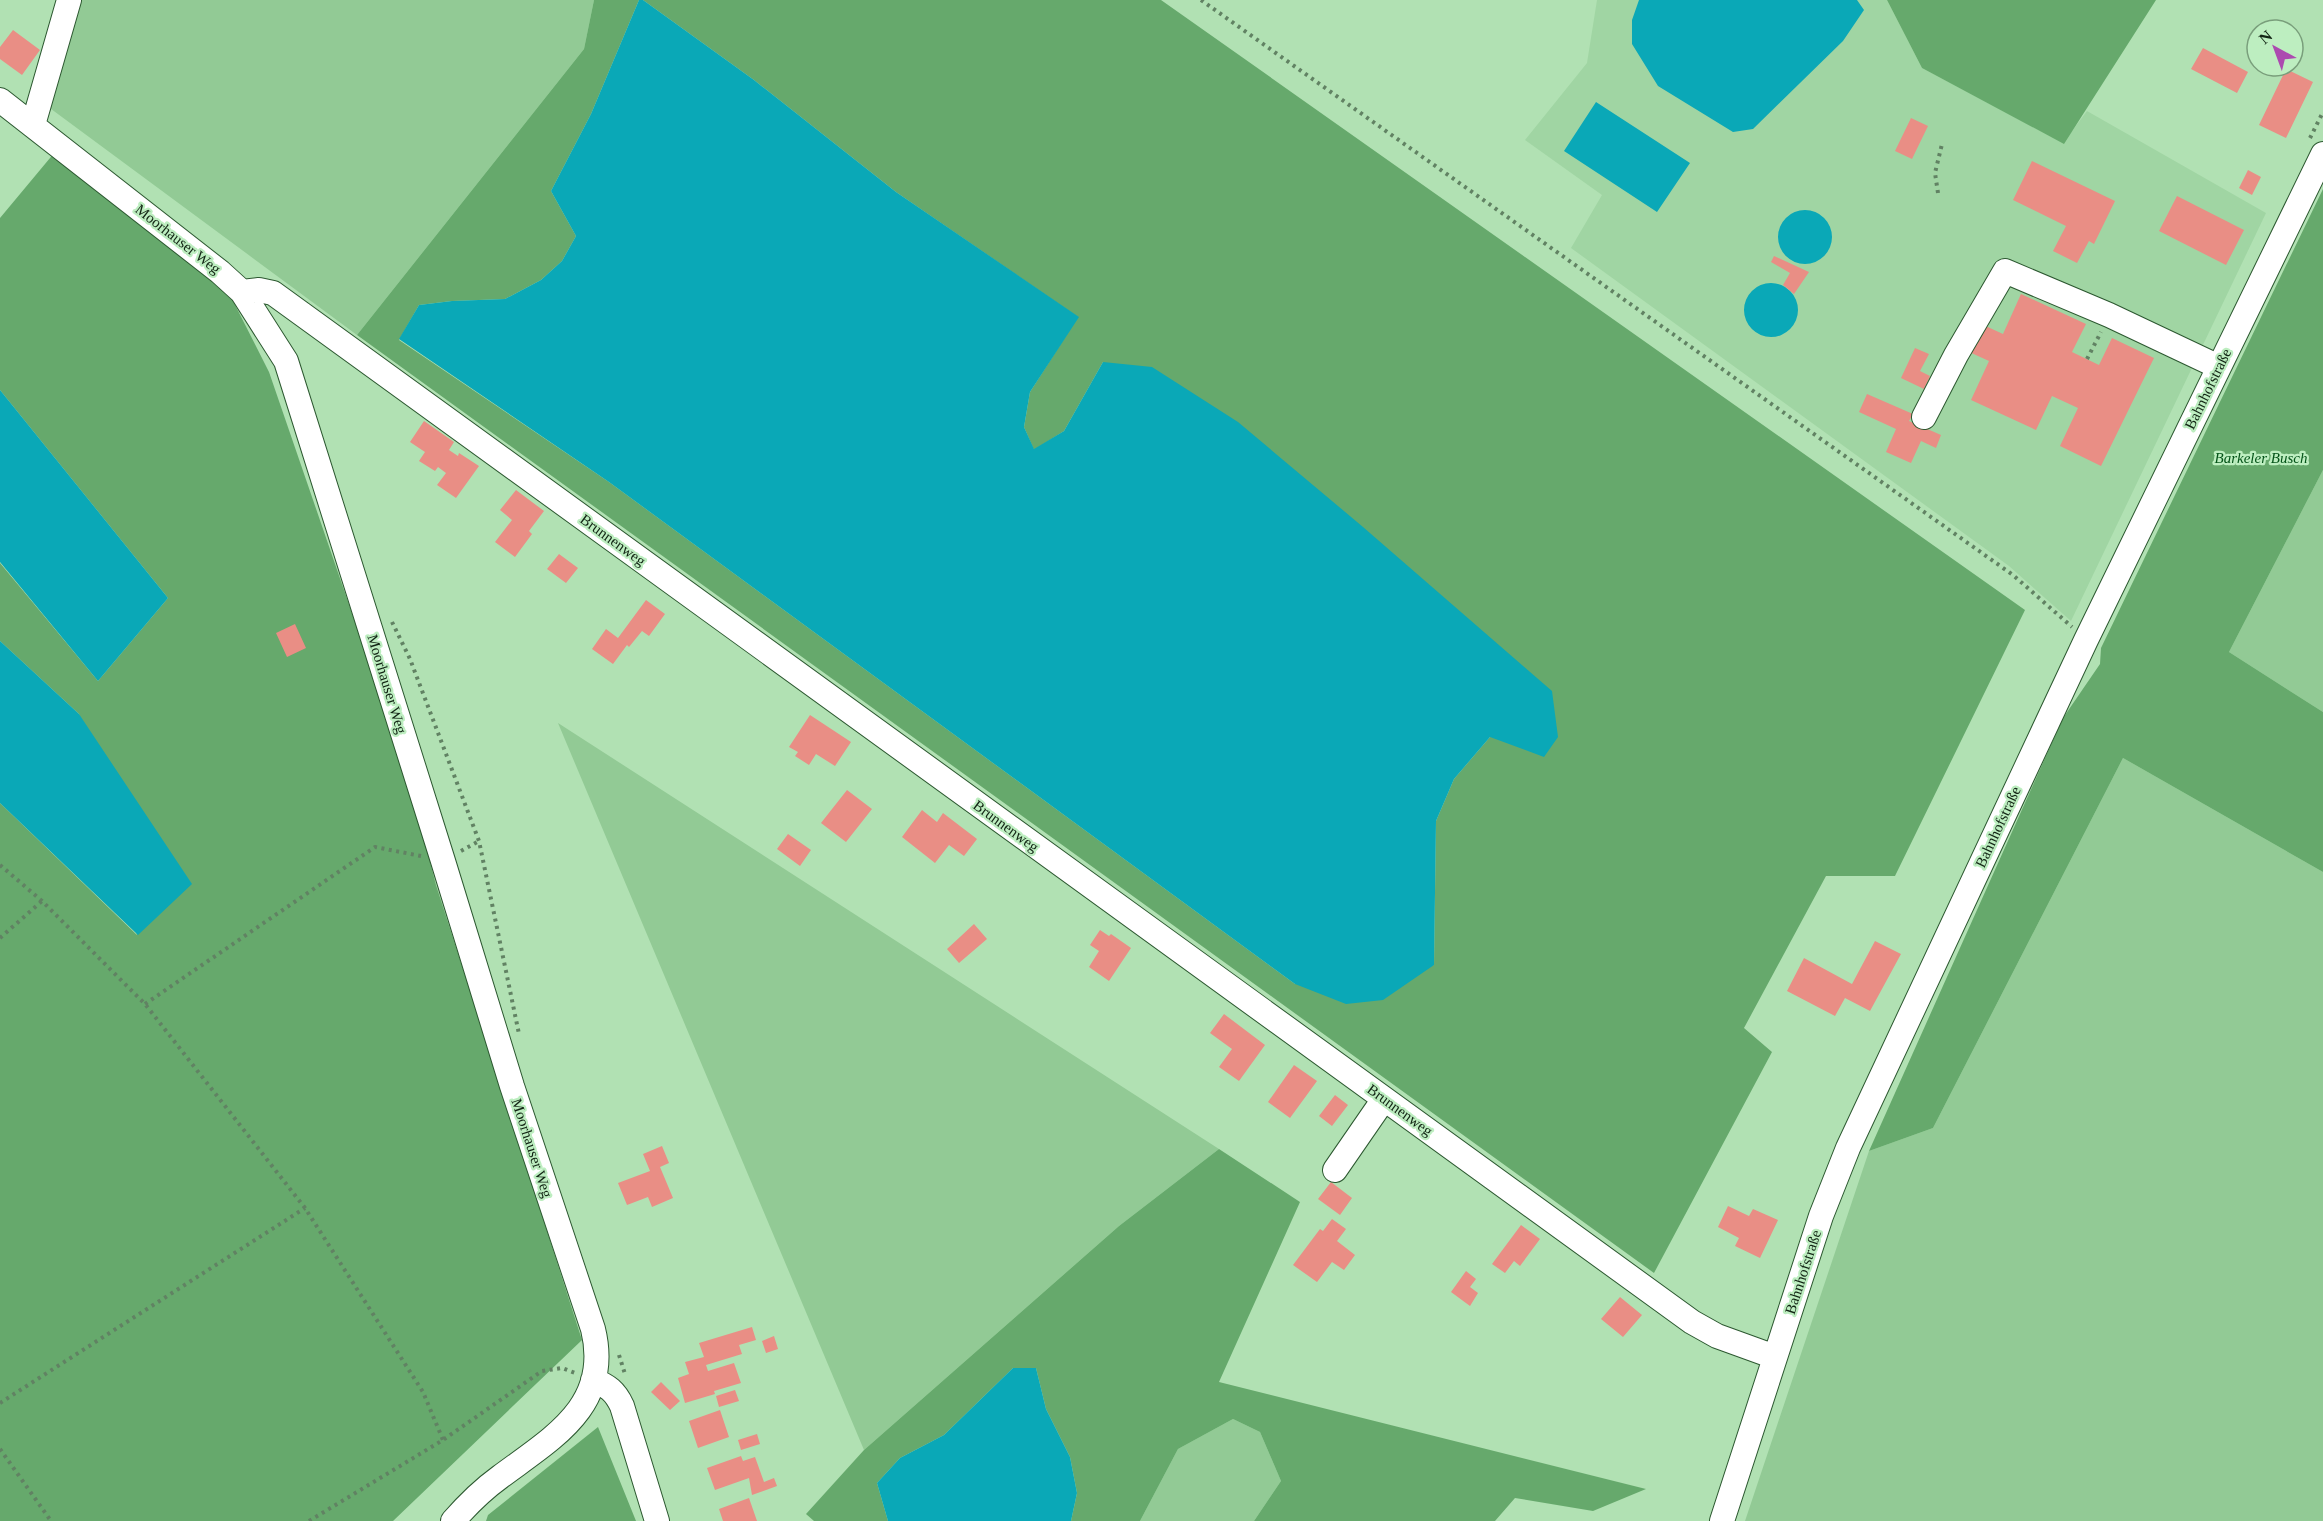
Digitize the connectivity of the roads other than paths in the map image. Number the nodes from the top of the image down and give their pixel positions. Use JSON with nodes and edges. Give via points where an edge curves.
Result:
{"nodes":[{"id":1,"x":69,"y":0,"type":"edge"},
{"id":2,"x":0,"y":100,"type":"edge"},
{"id":3,"x":33,"y":125,"type":"junction"},
{"id":4,"x":2323,"y":154,"type":"edge"},
{"id":5,"x":242,"y":292,"type":"junction"},
{"id":6,"x":2219,"y":367,"type":"junction"},
{"id":7,"x":1924,"y":417,"type":"dead end"},
{"id":8,"x":1384,"y":1099,"type":"junction"},
{"id":9,"x":1335,"y":1170,"type":"dead end"},
{"id":10,"x":1775,"y":1357,"type":"junction"},
{"id":11,"x":593,"y":1380,"type":"junction"},
{"id":12,"x":453,"y":1521,"type":"edge"},
{"id":13,"x":657,"y":1521,"type":"edge"},
{"id":14,"x":1722,"y":1521,"type":"edge"}],
"edges":[{"from":1,"to":3,"type":"street"},
{"from":2,"to":3,"type":"street","name":"Moorhauser Weg"},
{"from":3,"to":5,"type":"street","name":"Moorhauser Weg"},
{"from":4,"to":6,"type":"street","name":"Bahnhofstraße"},
{"from":5,"to":8,"type":"street","name":"Brunnenweg","via":[[273,293]]},
{"from":5,"to":11,"type":"street","name":"Moorhauser Weg","via":[[286,361],[515,1097],[593,1329],[597,1349]]},
{"from":6,"to":7,"type":"street","via":[[2005,271]]},
{"from":6,"to":10,"type":"street","name":"Bahnhofstraße","via":[[1848,1148],[1821,1216]]},
{"from":8,"to":9,"type":"street"},
{"from":8,"to":10,"type":"street","name":"Brunnenweg","via":[[1692,1322],[1717,1336]]},
{"from":10,"to":14,"type":"street","name":"Bahnhofstraße"},
{"from":11,"to":12,"type":"street","name":"Moorhauser Weg","via":[[567,1426],[498,1478]]},
{"from":11,"to":13,"type":"street","via":[[608,1386],[622,1406]]}]}
